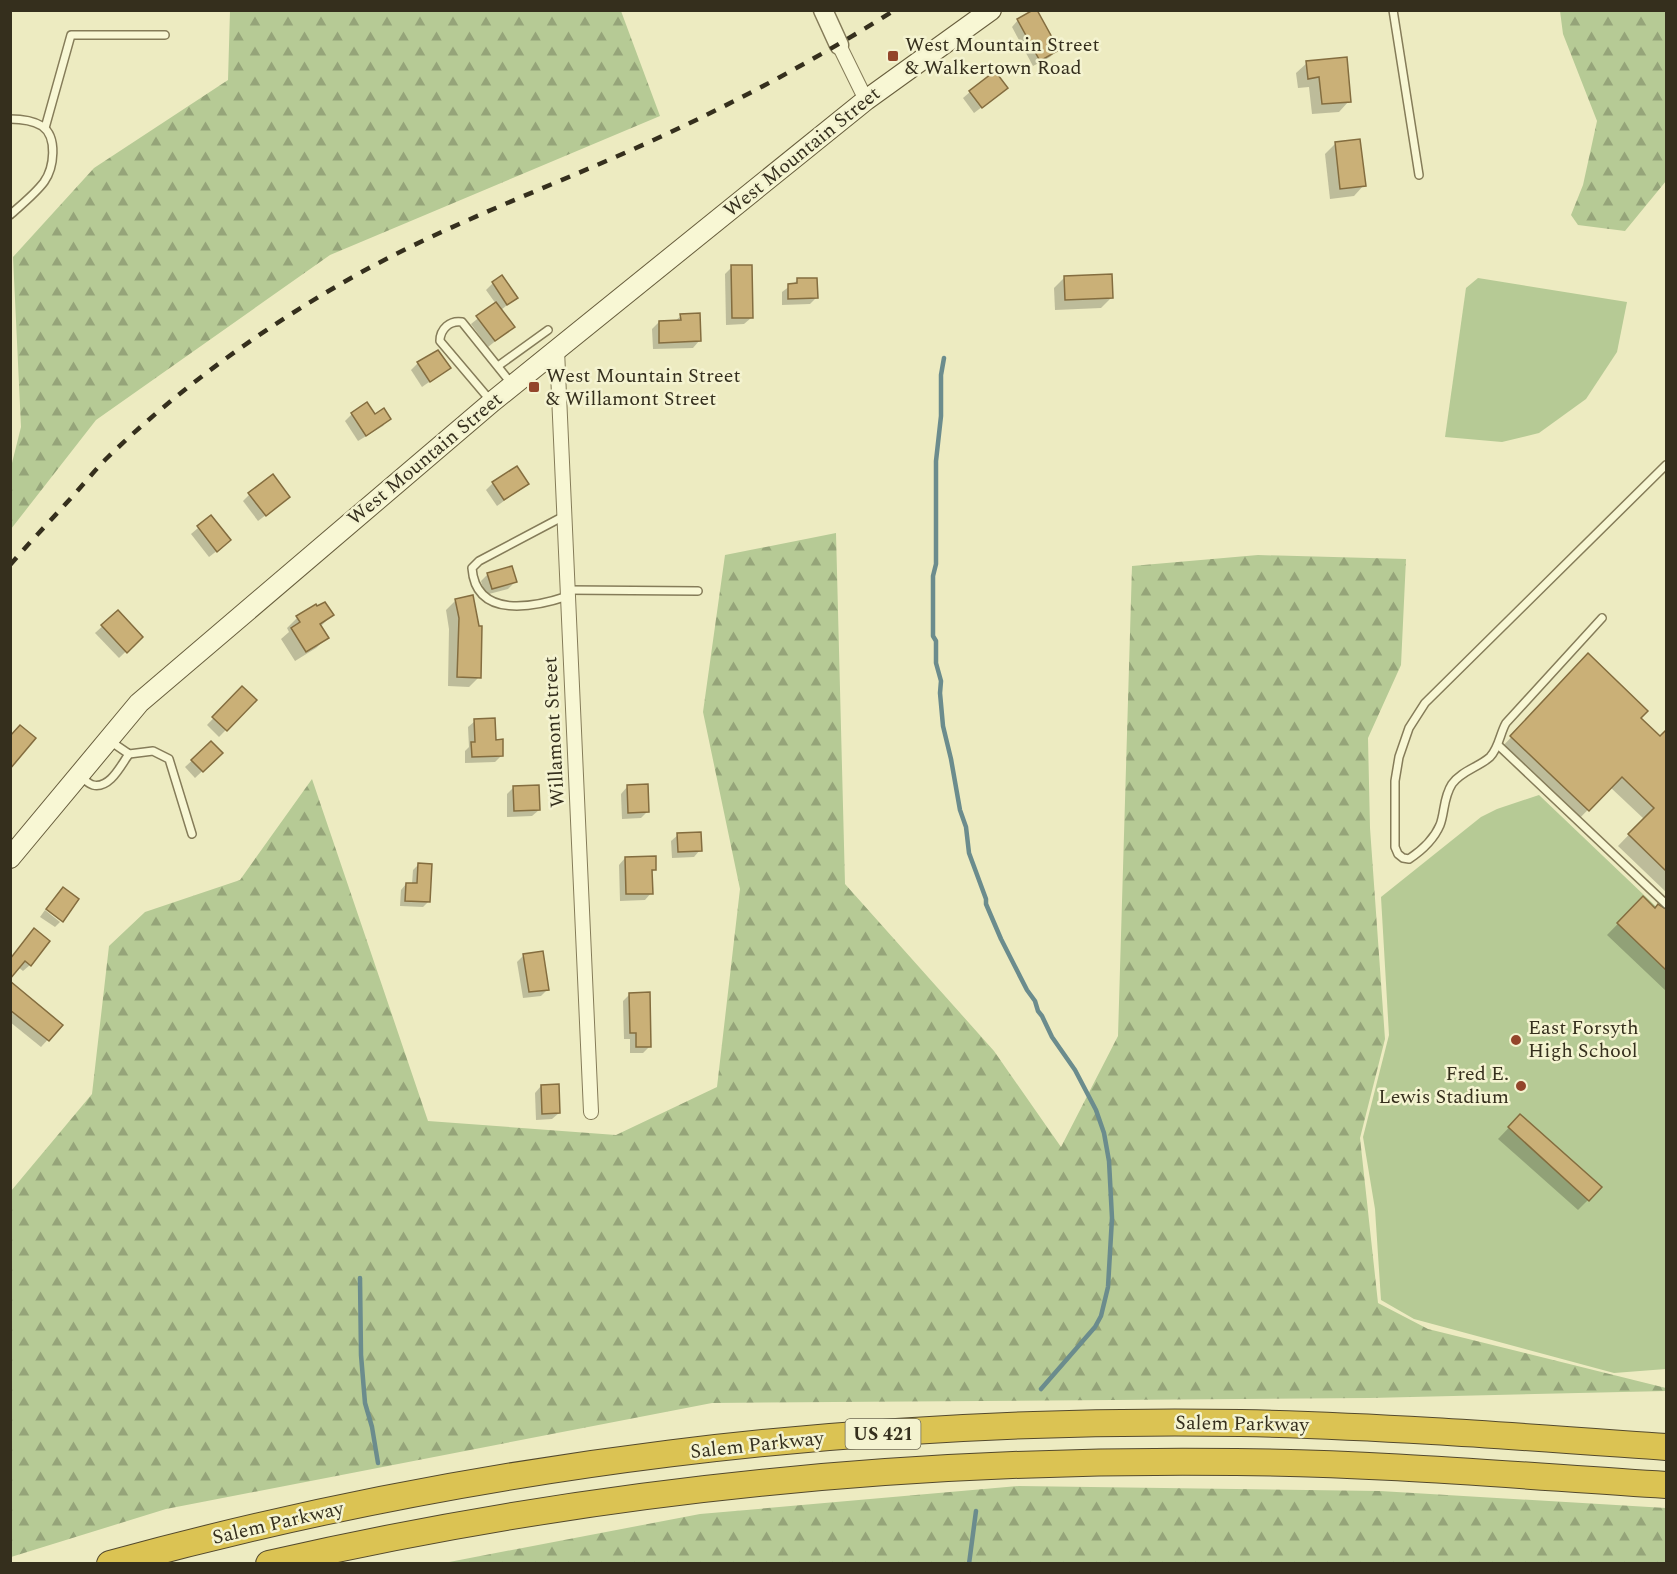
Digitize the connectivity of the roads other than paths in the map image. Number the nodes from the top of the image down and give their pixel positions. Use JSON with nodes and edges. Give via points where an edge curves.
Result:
{"nodes":[{"id":1,"x":823,"y":10,"type":"edge"},
{"id":2,"x":991,"y":10,"type":"edge"},
{"id":3,"x":1394,"y":10,"type":"edge"},
{"id":4,"x":165,"y":35,"type":"dead end"},
{"id":5,"x":839,"y":45,"type":"joint"},
{"id":6,"x":866,"y":100,"type":"junction"},
{"id":7,"x":10,"y":119,"type":"edge"},
{"id":8,"x":45,"y":128,"type":"junction"},
{"id":9,"x":1419,"y":176,"type":"dead end"},
{"id":10,"x":10,"y":215,"type":"edge"},
{"id":11,"x":548,"y":330,"type":"dead end"},
{"id":12,"x":556,"y":350,"type":"junction"},
{"id":13,"x":498,"y":366,"type":"junction"},
{"id":14,"x":513,"y":385,"type":"junction"},
{"id":15,"x":492,"y":402,"type":"junction"},
{"id":16,"x":1666,"y":465,"type":"edge"},
{"id":17,"x":564,"y":516,"type":"junction"},
{"id":18,"x":698,"y":591,"type":"dead end"},
{"id":19,"x":568,"y":593,"type":"junction"},
{"id":20,"x":1602,"y":618,"type":"dead end"},
{"id":21,"x":109,"y":740,"type":"junction"},
{"id":22,"x":1498,"y":745,"type":"junction"},
{"id":23,"x":129,"y":754,"type":"junction"},
{"id":24,"x":79,"y":776,"type":"junction"},
{"id":25,"x":192,"y":834,"type":"dead end"},
{"id":26,"x":10,"y":858,"type":"edge"},
{"id":27,"x":1666,"y":904,"type":"edge"},
{"id":28,"x":591,"y":1112,"type":"dead end"},
{"id":29,"x":1666,"y":1447,"type":"edge"},
{"id":30,"x":1666,"y":1485,"type":"edge"},
{"id":31,"x":110,"y":1563,"type":"edge"},
{"id":32,"x":269,"y":1563,"type":"edge"}],
"edges":[{"from":1,"to":5,"type":"street"},
{"from":2,"to":6,"type":"main road","name":"West Mountain Street"},
{"from":3,"to":9,"type":"lane"},
{"from":4,"to":8,"type":"lane","via":[[71,35]]},
{"from":5,"to":6,"type":"street"},
{"from":6,"to":12,"type":"main road","name":"West Mountain Street"},
{"from":7,"to":8,"type":"lane","via":[[27,119]]},
{"from":8,"to":10,"type":"lane","via":[[53,146],[52,166],[44,182]]},
{"from":11,"to":13,"type":"lane"},
{"from":12,"to":14,"type":"main road","name":"West Mountain Street"},
{"from":12,"to":17,"type":"street","name":"Willamont Street"},
{"from":13,"to":14,"type":"lane"},
{"from":13,"to":15,"type":"lane","via":[[462,322],[451,323],[442,331],[440,341]]},
{"from":14,"to":15,"type":"main road","name":"West Mountain Street"},
{"from":15,"to":21,"type":"main road","name":"West Mountain Street","via":[[139,703]]},
{"from":16,"to":22,"type":"lane","via":[[1425,703],[1409,728],[1399,757],[1394,837],[1398,854],[1409,859],[1422,850],[1440,824],[1443,804],[1453,783],[1490,757]]},
{"from":17,"to":19,"type":"street","name":"Willamont Street"},
{"from":17,"to":19,"type":"lane","via":[[487,556],[472,568],[482,594],[502,605],[535,605]]},
{"from":18,"to":19,"type":"lane"},
{"from":19,"to":28,"type":"street","name":"Willamont Street"},
{"from":20,"to":22,"type":"lane","via":[[1506,723]]},
{"from":21,"to":23,"type":"lane"},
{"from":21,"to":24,"type":"main road","name":"West Mountain Street"},
{"from":22,"to":27,"type":"lane"},
{"from":23,"to":24,"type":"lane","via":[[111,779],[101,785],[93,785]]},
{"from":23,"to":25,"type":"lane","via":[[153,751],[169,759]]},
{"from":24,"to":26,"type":"main road","name":"West Mountain Street"},
{"from":29,"to":31,"type":"highway","name":"Salem Parkway","number":"US 421","via":[[1240,1423],[1068,1424],[885,1434],[715,1449],[555,1470],[302,1517]]},
{"from":30,"to":32,"type":"highway","name":"Salem Parkway","number":"US 421","via":[[1410,1468],[1239,1462],[984,1466],[814,1478],[645,1496],[478,1522]]}]}
